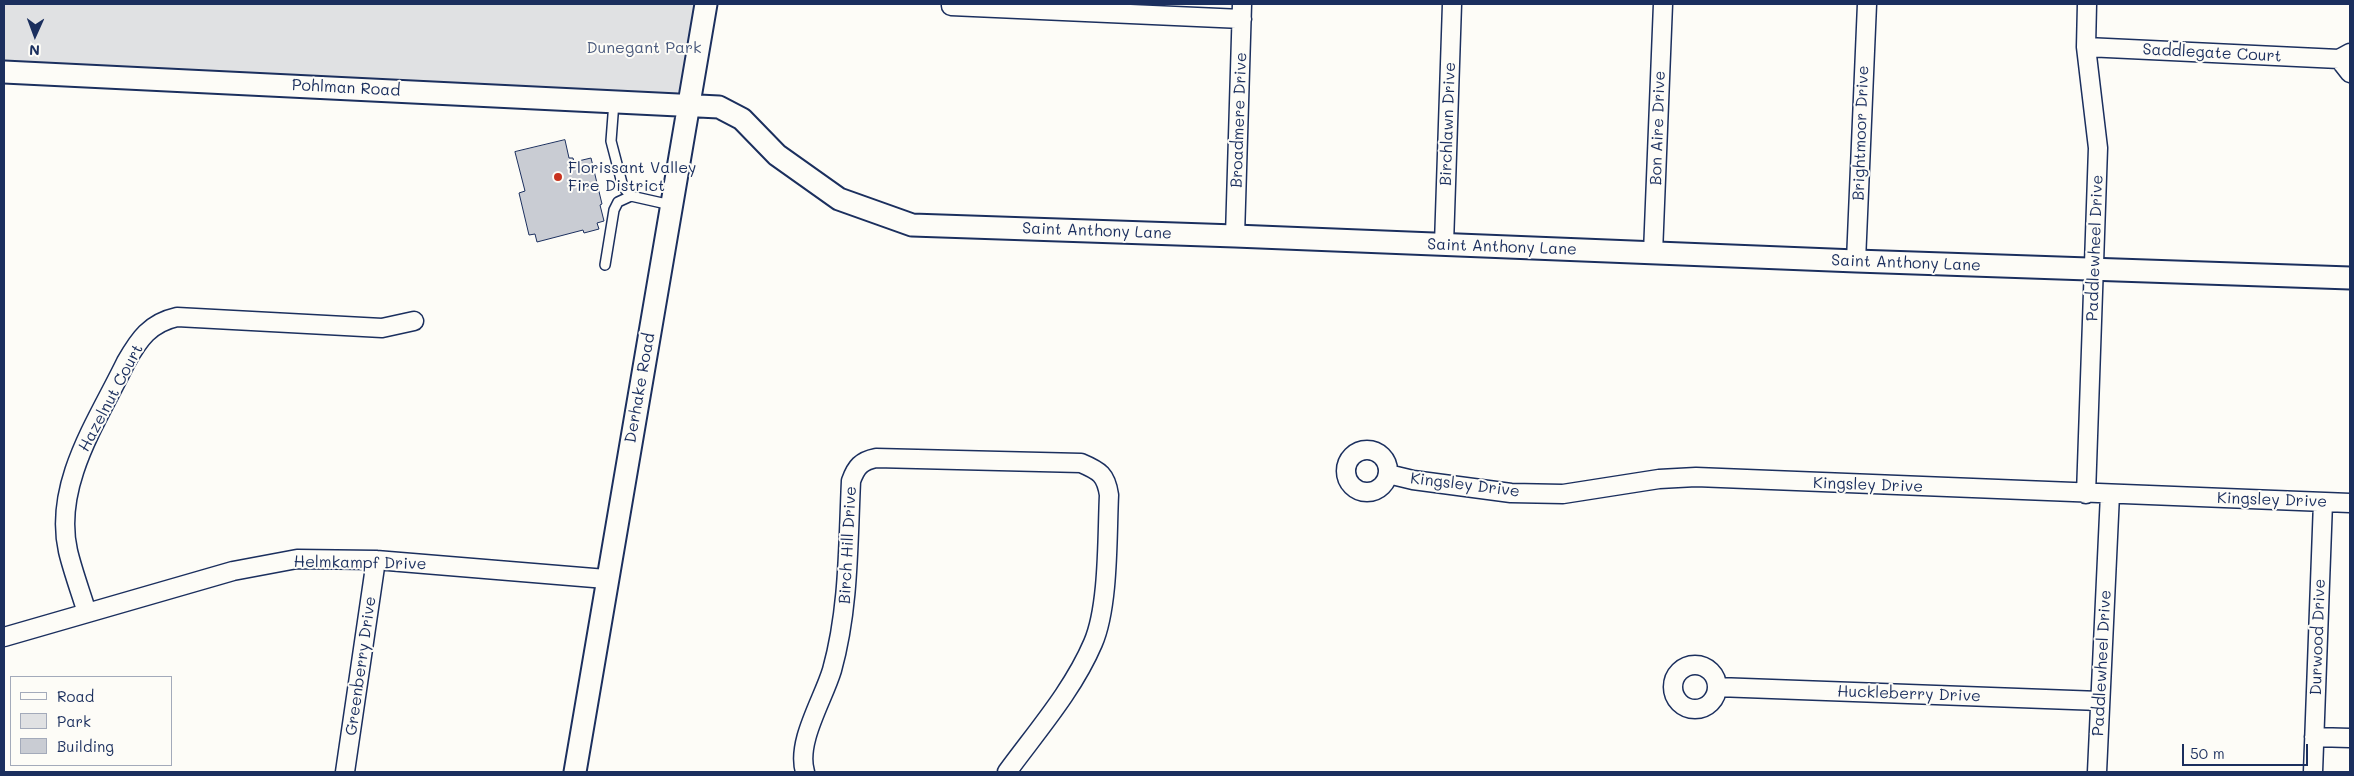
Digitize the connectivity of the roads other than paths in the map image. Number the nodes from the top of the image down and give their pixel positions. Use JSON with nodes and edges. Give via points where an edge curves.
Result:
{"nodes":[{"id":1,"x":706,"y":4,"type":"edge"},
{"id":2,"x":1452,"y":4,"type":"edge"},
{"id":3,"x":1663,"y":4,"type":"edge"},
{"id":4,"x":1866,"y":4,"type":"edge"},
{"id":5,"x":2087,"y":4,"type":"edge"},
{"id":6,"x":951,"y":6,"type":"dead end"},
{"id":7,"x":1242,"y":11,"type":"edge"},
{"id":8,"x":2086,"y":48,"type":"junction"},
{"id":9,"x":2345,"y":56,"type":"edge"},
{"id":10,"x":4,"y":72,"type":"edge"},
{"id":11,"x":2350,"y":73,"type":"edge"},
{"id":12,"x":614,"y":101,"type":"junction"},
{"id":13,"x":689,"y":105,"type":"junction"},
{"id":14,"x":631,"y":196,"type":"junction"},
{"id":15,"x":672,"y":205,"type":"junction"},
{"id":16,"x":1236,"y":236,"type":"junction"},
{"id":17,"x":1444,"y":244,"type":"junction"},
{"id":18,"x":1653,"y":253,"type":"junction"},
{"id":19,"x":1856,"y":261,"type":"junction"},
{"id":20,"x":605,"y":265,"type":"dead end"},
{"id":21,"x":2095,"y":268,"type":"junction"},
{"id":22,"x":2350,"y":278,"type":"edge"},
{"id":23,"x":414,"y":322,"type":"dead end"},
{"id":24,"x":1388,"y":474,"type":"dead end"},
{"id":25,"x":2086,"y":494,"type":"junction"},
{"id":26,"x":2110,"y":494,"type":"junction"},
{"id":27,"x":2323,"y":502,"type":"junction"},
{"id":28,"x":2350,"y":503,"type":"edge"},
{"id":29,"x":376,"y":560,"type":"junction"},
{"id":30,"x":606,"y":578,"type":"junction"},
{"id":31,"x":87,"y":614,"type":"junction"},
{"id":32,"x":4,"y":637,"type":"edge"},
{"id":33,"x":1717,"y":687,"type":"dead end"},
{"id":34,"x":2100,"y":701,"type":"junction"},
{"id":35,"x":2314,"y":737,"type":"junction"},
{"id":36,"x":2350,"y":738,"type":"edge"},
{"id":37,"x":345,"y":772,"type":"edge"},
{"id":38,"x":574,"y":772,"type":"edge"},
{"id":39,"x":806,"y":772,"type":"edge"},
{"id":40,"x":1007,"y":772,"type":"edge"},
{"id":41,"x":2097,"y":772,"type":"edge"},
{"id":42,"x":2313,"y":772,"type":"edge"}],
"edges":[{"from":1,"to":13,"type":"street","name":"Derhake Road"},
{"from":2,"to":17,"type":"street","name":"Birchlawn Drive"},
{"from":3,"to":18,"type":"street","name":"Bon Aire Drive"},
{"from":4,"to":19,"type":"street","name":"Brightmoor Drive"},
{"from":5,"to":8,"type":"street","name":"Paddlewheel Drive"},
{"from":6,"to":7,"type":"street"},
{"from":7,"to":16,"type":"street","name":"Broadmere Drive"},
{"from":8,"to":9,"type":"street","name":"Saddlegate Court"},
{"from":8,"to":21,"type":"street","name":"Paddlewheel Drive","via":[[2098,148]]},
{"from":9,"to":11,"type":"street","name":"Saddlegate Court"},
{"from":10,"to":12,"type":"street","name":"Pohlman Road"},
{"from":12,"to":13,"type":"street","name":"Pohlman Road"},
{"from":12,"to":14,"type":"lane","via":[[612,141],[623,187]]},
{"from":13,"to":15,"type":"street","name":"Derhake Road"},
{"from":13,"to":16,"type":"street","name":"Saint Anthony Lane","via":[[719,107],[742,119],[777,156],[838,199],[912,225]]},
{"from":14,"to":15,"type":"lane"},
{"from":14,"to":20,"type":"lane","via":[[618,202],[614,210]]},
{"from":15,"to":30,"type":"street","name":"Derhake Road"},
{"from":16,"to":17,"type":"street","name":"Saint Anthony Lane"},
{"from":17,"to":18,"type":"street","name":"Saint Anthony Lane"},
{"from":18,"to":19,"type":"street","name":"Saint Anthony Lane"},
{"from":19,"to":21,"type":"street","name":"Saint Anthony Lane"},
{"from":21,"to":22,"type":"street","name":"Saint Anthony Lane"},
{"from":21,"to":25,"type":"street","name":"Paddlewheel Drive"},
{"from":23,"to":31,"type":"street","name":"Hazelnut Court","via":[[382,328],[177,317],[161,320],[150,329],[126,362],[73,470],[66,513],[68,550]]},
{"from":24,"to":25,"type":"street","name":"Kingsley Drive","via":[[1511,493],[1563,494],[1659,479],[1696,477]]},
{"from":25,"to":26,"type":"street","name":"Kingsley Drive"},
{"from":26,"to":27,"type":"street","name":"Kingsley Drive"},
{"from":26,"to":34,"type":"street","name":"Paddlewheel Drive"},
{"from":27,"to":28,"type":"street","name":"Kingsley Drive"},
{"from":27,"to":35,"type":"street","name":"Durwood Drive"},
{"from":29,"to":30,"type":"street","name":"Helmkampf Drive"},
{"from":29,"to":31,"type":"street","name":"Helmkampf Drive","via":[[297,559],[242,569]]},
{"from":29,"to":37,"type":"street","name":"Greenberry Drive"},
{"from":30,"to":38,"type":"street","name":"Derhake Road"},
{"from":31,"to":32,"type":"street","name":"Helmkampf Drive"},
{"from":33,"to":34,"type":"street","name":"Huckleberry Drive"},
{"from":34,"to":41,"type":"street","name":"Paddlewheel Drive"},
{"from":35,"to":36,"type":"street"},
{"from":35,"to":42,"type":"street","name":"Durwood Drive"},
{"from":39,"to":40,"type":"street","name":"Birch Hill Drive","via":[[803,765],[805,742],[828,684],[844,616],[851,481],[855,469],[865,460],[876,458],[1081,463],[1107,480],[1109,496],[1103,598],[1094,642],[1066,692]]}]}
